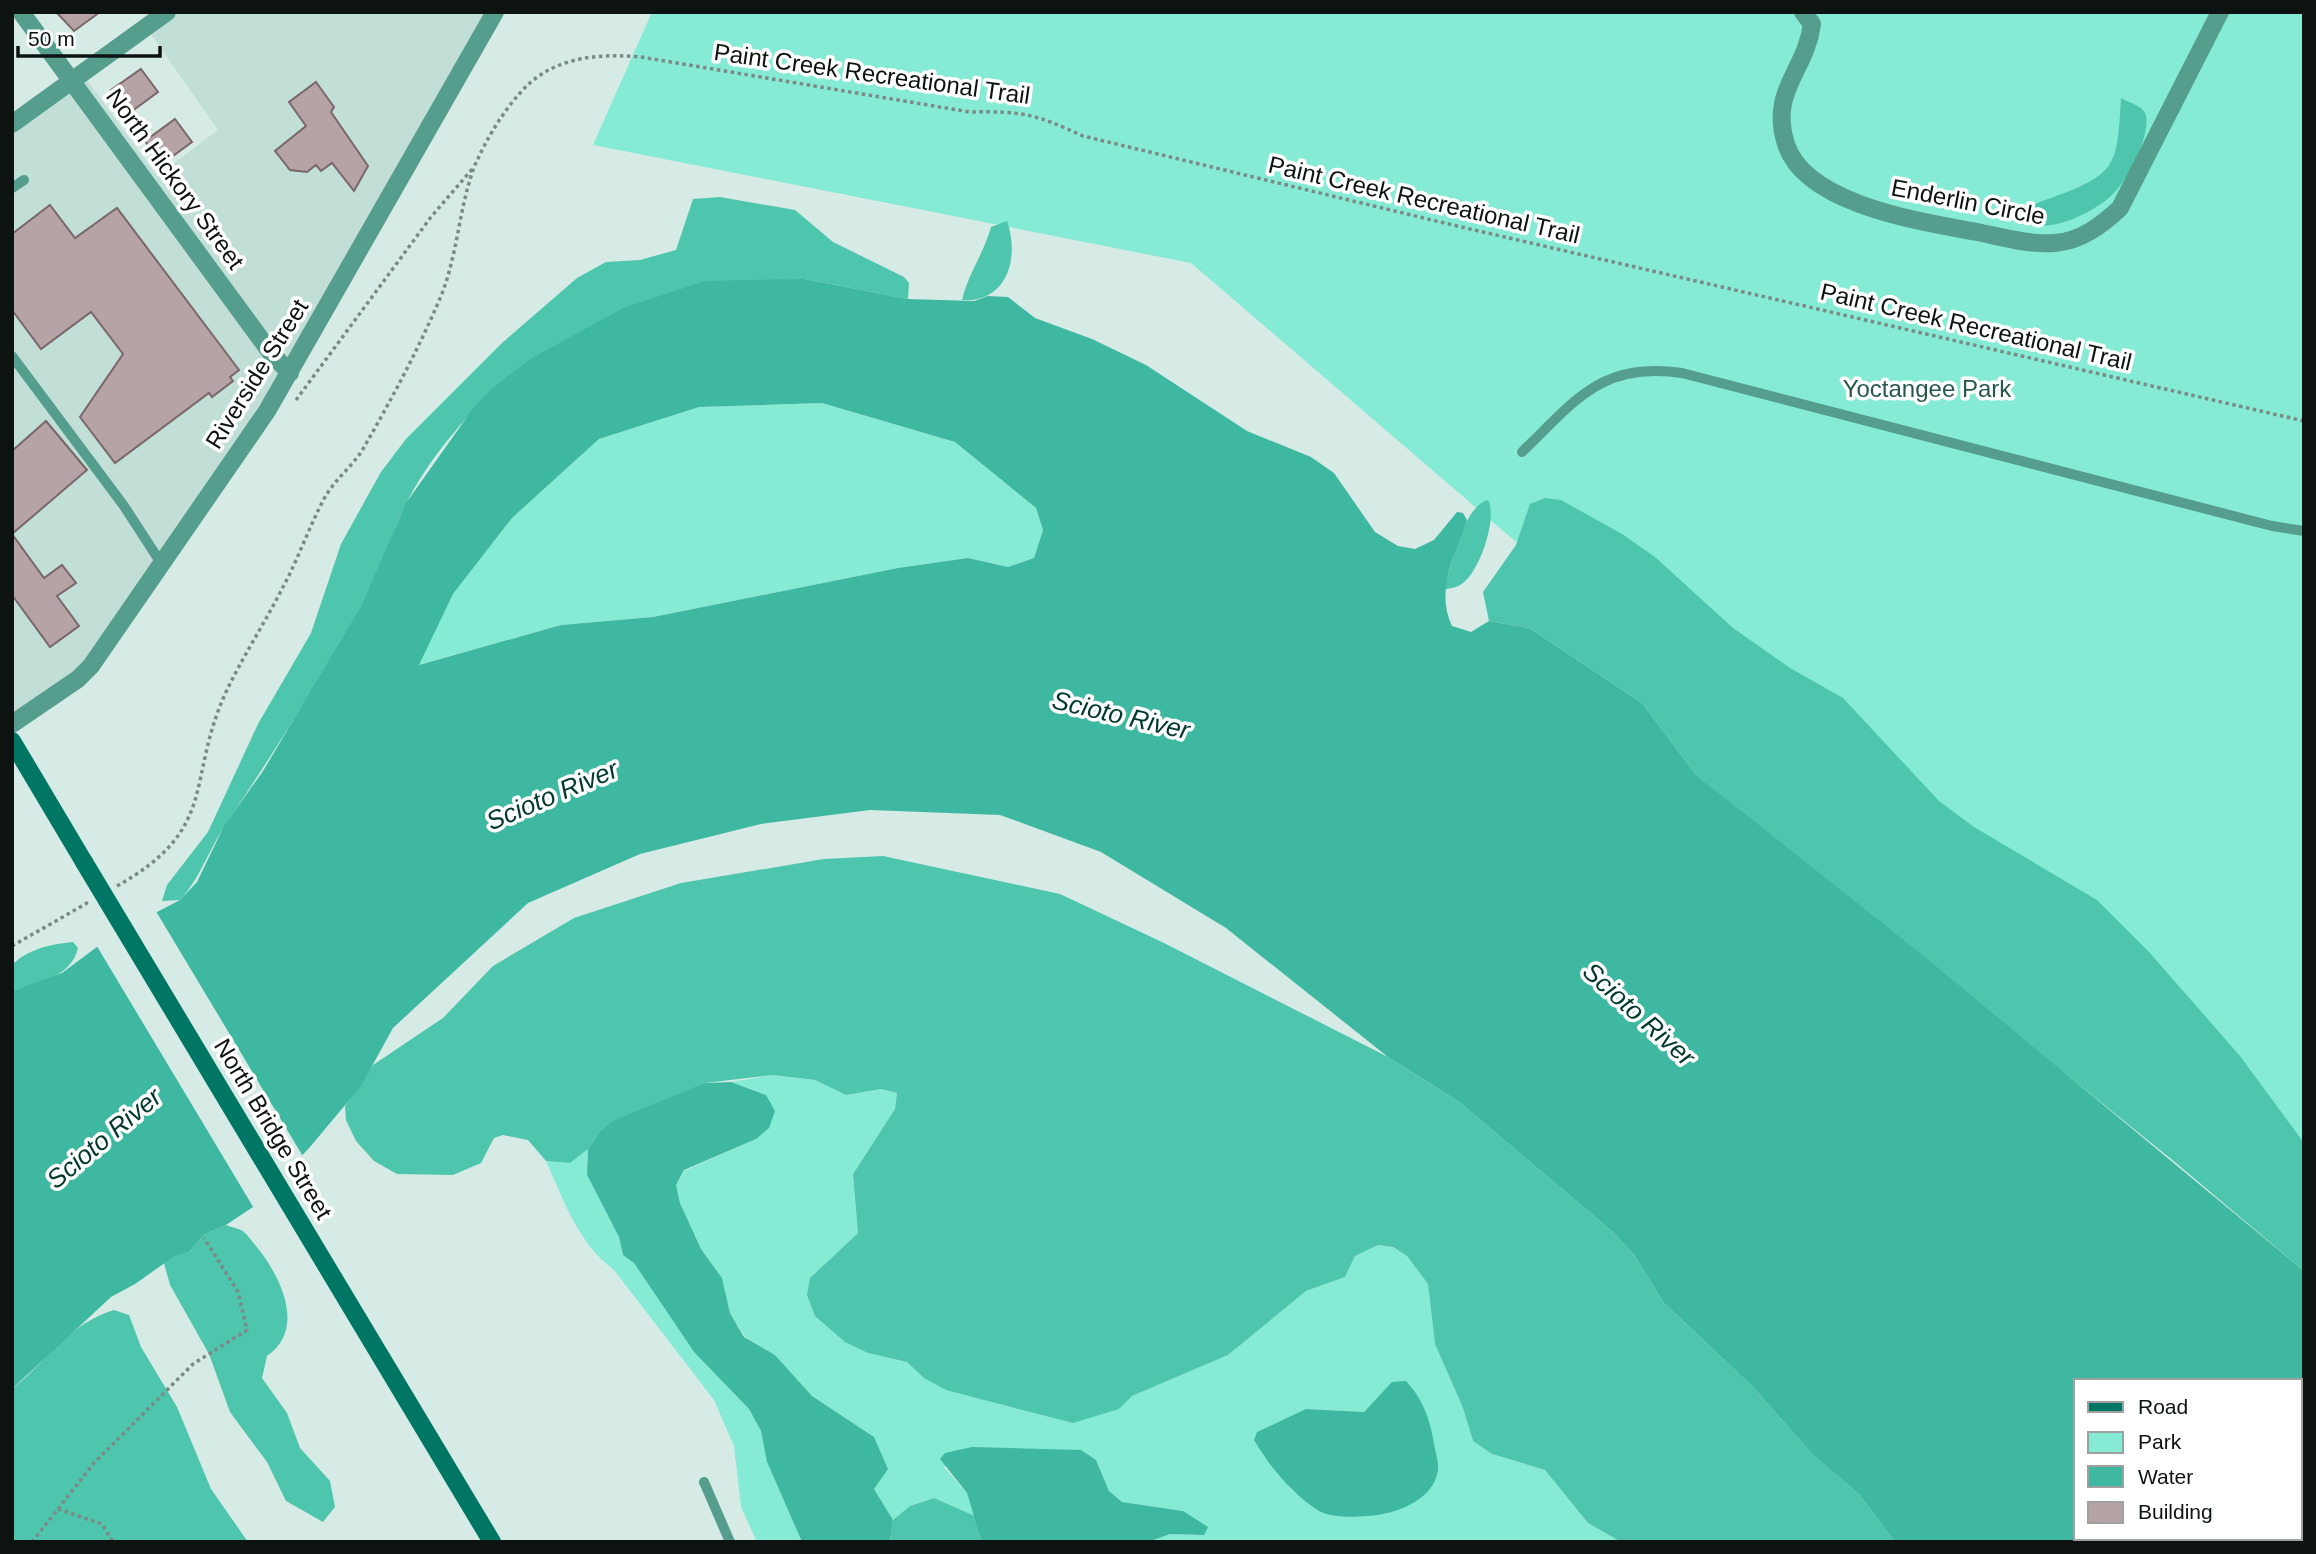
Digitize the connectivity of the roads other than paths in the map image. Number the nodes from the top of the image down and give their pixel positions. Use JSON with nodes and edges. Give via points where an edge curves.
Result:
{"nodes":[{"id":1,"x":21,"y":12,"type":"edge"},
{"id":2,"x":167,"y":12,"type":"edge"},
{"id":3,"x":495,"y":12,"type":"edge"},
{"id":4,"x":1803,"y":12,"type":"edge"},
{"id":5,"x":2220,"y":12,"type":"edge"},
{"id":6,"x":73,"y":80,"type":"junction"},
{"id":7,"x":12,"y":124,"type":"edge"},
{"id":8,"x":24,"y":180,"type":"dead end"},
{"id":9,"x":12,"y":188,"type":"edge"},
{"id":10,"x":12,"y":356,"type":"edge"},
{"id":11,"x":290,"y":373,"type":"junction"},
{"id":12,"x":1522,"y":452,"type":"dead end"},
{"id":13,"x":2304,"y":531,"type":"edge"},
{"id":14,"x":161,"y":563,"type":"junction"},
{"id":15,"x":12,"y":724,"type":"edge"},
{"id":16,"x":12,"y":741,"type":"edge"},
{"id":17,"x":704,"y":1482,"type":"dead end"},
{"id":18,"x":492,"y":1542,"type":"edge"},
{"id":19,"x":730,"y":1542,"type":"edge"}],
"edges":[{"from":1,"to":6,"type":"street","name":"North Hickory Street"},
{"from":2,"to":6,"type":"street"},
{"from":3,"to":11,"type":"street","name":"Riverside Street"},
{"from":4,"to":5,"type":"street","name":"Enderlin Circle","via":[[1812,24],[1809,41],[1782,97],[1780,121],[1796,164],[1837,195],[1912,220],[2031,243],[2057,243],[2091,231],[2120,208]]},
{"from":6,"to":7,"type":"street"},
{"from":6,"to":11,"type":"street","name":"North Hickory Street"},
{"from":8,"to":9,"type":"lane"},
{"from":10,"to":14,"type":"lane"},
{"from":11,"to":14,"type":"street","name":"Riverside Street"},
{"from":12,"to":13,"type":"lane","via":[[1590,387],[1654,369]]},
{"from":14,"to":15,"type":"street","name":"Riverside Street","via":[[91,666]]},
{"from":16,"to":18,"type":"main road","name":"North Bridge Street","bridge":true},
{"from":17,"to":19,"type":"lane"}]}
